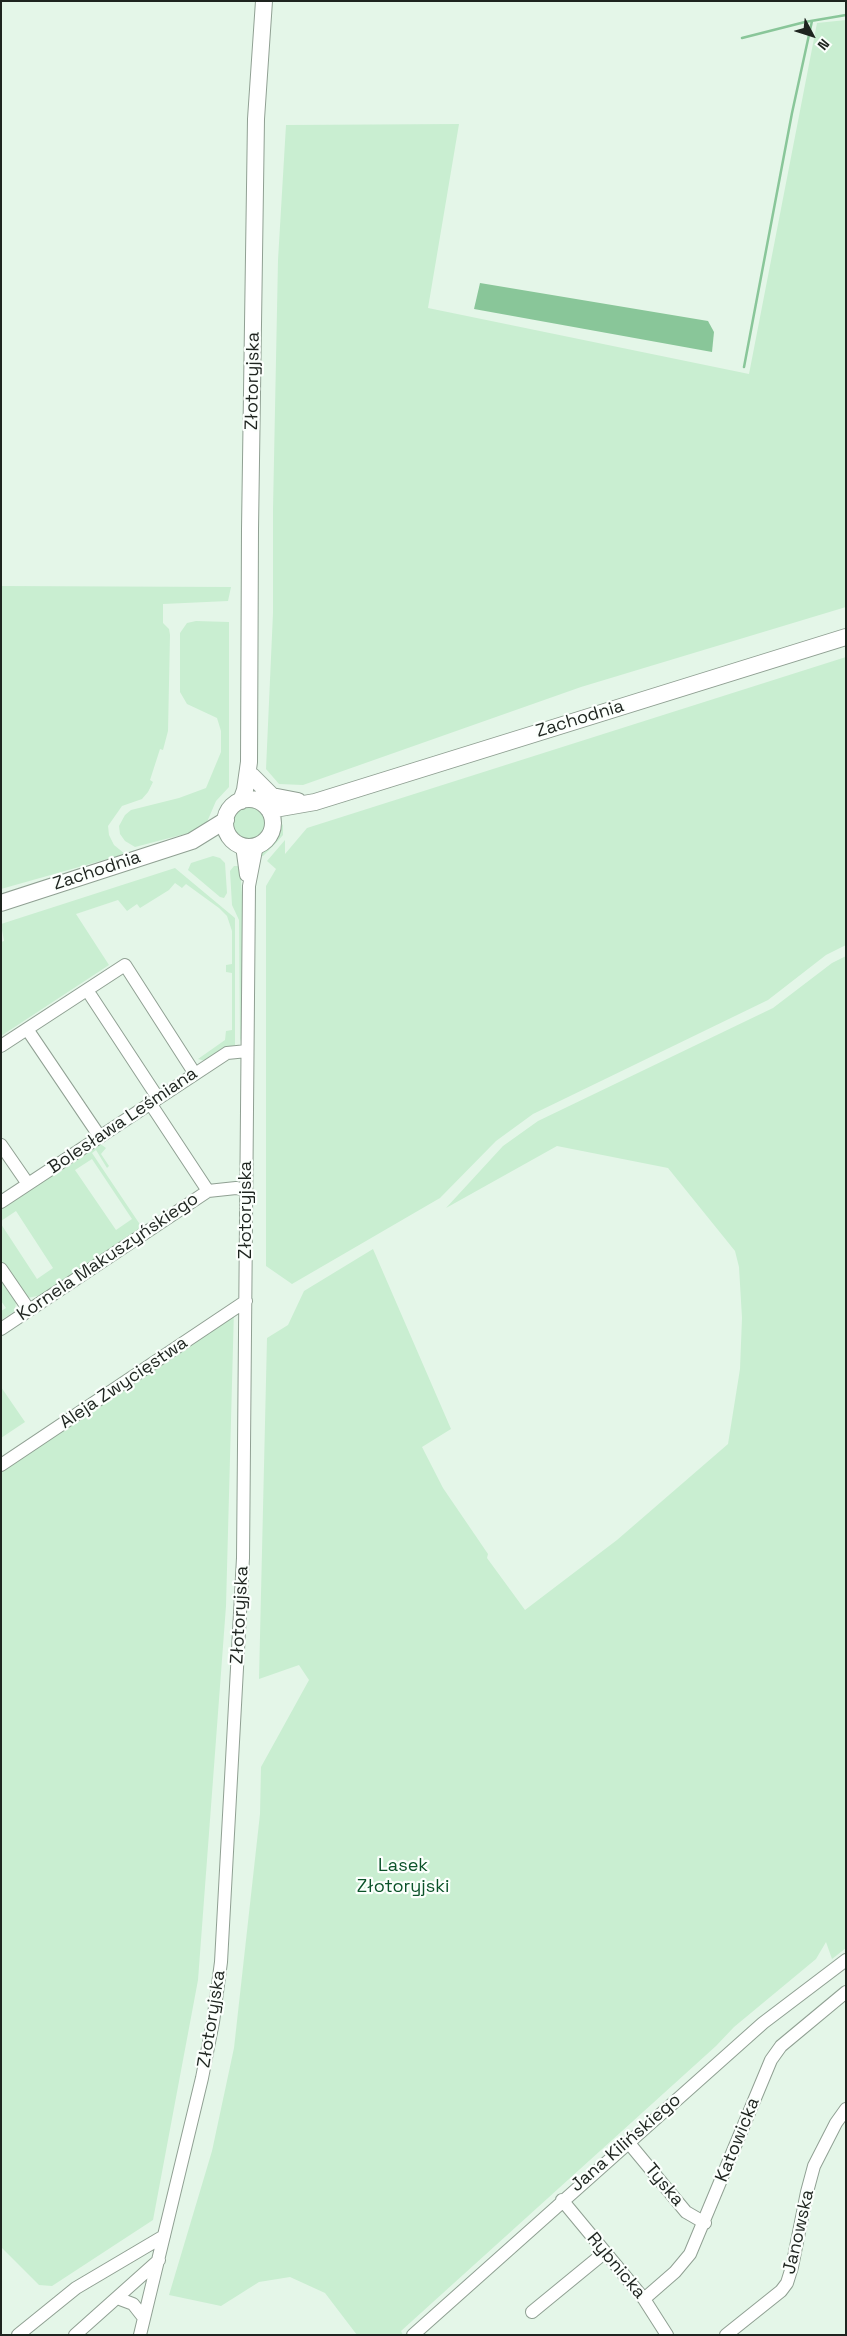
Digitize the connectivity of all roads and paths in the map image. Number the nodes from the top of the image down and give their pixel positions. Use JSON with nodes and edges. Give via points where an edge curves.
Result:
{"nodes":[{"id":1,"x":264,"y":1,"type":"edge"},
{"id":2,"x":846,"y":637,"type":"edge"},
{"id":3,"x":251,"y":769,"type":"junction"},
{"id":4,"x":241,"y":801,"type":"junction"},
{"id":5,"x":315,"y":802,"type":"junction"},
{"id":6,"x":264,"y":806,"type":"junction"},
{"id":7,"x":226,"y":820,"type":"junction"},
{"id":8,"x":272,"y":827,"type":"junction"},
{"id":9,"x":192,"y":841,"type":"junction"},
{"id":10,"x":243,"y":843,"type":"junction"},
{"id":11,"x":1,"y":903,"type":"edge"},
{"id":12,"x":91,"y":996,"type":"dead end"},
{"id":13,"x":27,"y":1029,"type":"junction"},
{"id":14,"x":1,"y":1046,"type":"edge"},
{"id":15,"x":247,"y":1051,"type":"junction"},
{"id":16,"x":194,"y":1074,"type":"junction"},
{"id":17,"x":154,"y":1101,"type":"junction"},
{"id":18,"x":100,"y":1137,"type":"junction"},
{"id":19,"x":1,"y":1145,"type":"edge"},
{"id":20,"x":28,"y":1184,"type":"junction"},
{"id":21,"x":246,"y":1190,"type":"junction"},
{"id":22,"x":208,"y":1191,"type":"junction"},
{"id":23,"x":1,"y":1202,"type":"edge"},
{"id":24,"x":1,"y":1269,"type":"edge"},
{"id":25,"x":246,"y":1301,"type":"junction"},
{"id":26,"x":29,"y":1310,"type":"junction"},
{"id":27,"x":1,"y":1329,"type":"edge"},
{"id":28,"x":1,"y":1465,"type":"edge"},
{"id":29,"x":846,"y":1960,"type":"edge"},
{"id":30,"x":846,"y":1992,"type":"edge"},
{"id":31,"x":846,"y":2109,"type":"edge"},
{"id":32,"x":628,"y":2142,"type":"junction"},
{"id":33,"x":562,"y":2200,"type":"junction"},
{"id":34,"x":705,"y":2223,"type":"junction"},
{"id":35,"x":164,"y":2236,"type":"junction"},
{"id":36,"x":604,"y":2254,"type":"junction"},
{"id":37,"x":159,"y":2260,"type":"junction"},
{"id":38,"x":117,"y":2298,"type":"junction"},
{"id":39,"x":644,"y":2300,"type":"junction"},
{"id":40,"x":532,"y":2312,"type":"dead end"},
{"id":41,"x":144,"y":2318,"type":"junction"},
{"id":42,"x":663,"y":2333,"type":"edge"},
{"id":43,"x":18,"y":2335,"type":"edge"},
{"id":44,"x":75,"y":2335,"type":"edge"},
{"id":45,"x":140,"y":2335,"type":"edge"},
{"id":46,"x":413,"y":2335,"type":"edge"},
{"id":47,"x":726,"y":2335,"type":"edge"}],
"edges":[{"from":1,"to":3,"type":"main road","name":"Złotoryjska","via":[[256,119],[250,529]]},
{"from":2,"to":5,"type":"main road","name":"Zachodnia"},
{"from":3,"to":4,"type":"main road","name":"Złotoryjska"},
{"from":3,"to":5,"type":"main road","via":[[272,796]]},
{"from":3,"to":6,"type":"main road","name":"Złotoryjska","via":[[254,790]]},
{"from":4,"to":6,"type":"main road","via":[[252,799]]},
{"from":4,"to":7,"type":"main road","via":[[231,807]]},
{"from":5,"to":6,"type":"main road","name":"Zachodnia"},
{"from":5,"to":8,"type":"main road","name":"Zachodnia","via":[[284,817]]},
{"from":6,"to":8,"type":"main road","via":[[272,816]]},
{"from":7,"to":9,"type":"main road","name":"Zachodnia"},
{"from":7,"to":10,"type":"main road","via":[[226,829]]},
{"from":8,"to":10,"type":"main road","via":[[268,838]]},
{"from":9,"to":10,"type":"main road","name":"Zachodnia"},
{"from":9,"to":11,"type":"main road","name":"Zachodnia"},
{"from":10,"to":15,"type":"street","name":"Złotoryjska","via":[[249,886]]},
{"from":12,"to":17,"type":"street"},
{"from":13,"to":14,"type":"street"},
{"from":13,"to":16,"type":"street","via":[[125,966]]},
{"from":13,"to":18,"type":"street"},
{"from":15,"to":16,"type":"street","name":"Bolesława Leśmiana","via":[[227,1053]]},
{"from":15,"to":21,"type":"street","name":"Złotoryjska"},
{"from":16,"to":17,"type":"street","name":"Bolesława Leśmiana"},
{"from":17,"to":18,"type":"street","name":"Bolesława Leśmiana"},
{"from":17,"to":22,"type":"street"},
{"from":18,"to":20,"type":"street","name":"Bolesława Leśmiana"},
{"from":19,"to":20,"type":"street"},
{"from":20,"to":23,"type":"street","name":"Bolesława Leśmiana"},
{"from":21,"to":22,"type":"street","name":"Kornela Makuszyńskiego"},
{"from":21,"to":25,"type":"street","name":"Złotoryjska"},
{"from":22,"to":26,"type":"street","name":"Kornela Makuszyńskiego"},
{"from":24,"to":26,"type":"street"},
{"from":25,"to":28,"type":"street","name":"Aleja Zwycięstwa"},
{"from":25,"to":35,"type":"street","name":"Złotoryjska","via":[[243,1558],[221,1962],[202,2078]]},
{"from":26,"to":27,"type":"street","name":"Kornela Makuszyńskiego"},
{"from":29,"to":32,"type":"street","name":"Jana Kilińskiego","via":[[763,2023]]},
{"from":30,"to":34,"type":"street","name":"Katowicka","via":[[781,2046],[771,2060]]},
{"from":31,"to":47,"type":"street","name":"Janowska","via":[[814,2166],[787,2283]]},
{"from":32,"to":33,"type":"street","name":"Jana Kilińskiego"},
{"from":32,"to":34,"type":"street","name":"Tyska","via":[[686,2212]]},
{"from":33,"to":36,"type":"street","name":"Rybnicka"},
{"from":33,"to":46,"type":"street","name":"Jana Kilińskiego"},
{"from":34,"to":39,"type":"street","name":"Katowicka","via":[[690,2254]]},
{"from":35,"to":37,"type":"street","name":"Złotoryjska"},
{"from":35,"to":43,"type":"street","via":[[76,2288]]},
{"from":36,"to":39,"type":"street","name":"Rybnicka"},
{"from":36,"to":40,"type":"street"},
{"from":37,"to":38,"type":"street"},
{"from":37,"to":41,"type":"street","name":"Złotoryjska"},
{"from":38,"to":41,"type":"street","via":[[133,2304]]},
{"from":38,"to":44,"type":"street"},
{"from":39,"to":42,"type":"street","name":"Rybnicka"},
{"from":41,"to":45,"type":"street","name":"Złotoryjska"}]}
